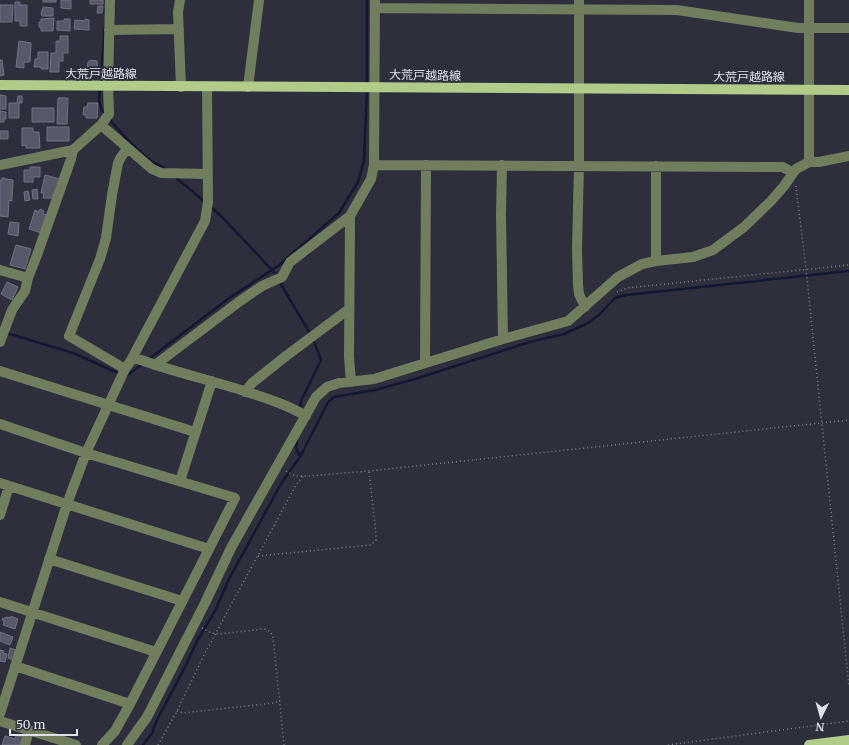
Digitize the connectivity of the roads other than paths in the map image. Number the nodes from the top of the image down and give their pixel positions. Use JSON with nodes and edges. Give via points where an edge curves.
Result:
{"nodes":[{"id":1,"x":110,"y":0,"type":"edge"},
{"id":2,"x":180,"y":0,"type":"edge"},
{"id":3,"x":259,"y":0,"type":"edge"},
{"id":4,"x":809,"y":0,"type":"edge"},
{"id":5,"x":375,"y":4,"type":"edge"},
{"id":6,"x":579,"y":5,"type":"edge"},
{"id":7,"x":809,"y":28,"type":"junction"},
{"id":8,"x":849,"y":28,"type":"edge"},
{"id":9,"x":179,"y":29,"type":"junction"},
{"id":10,"x":109,"y":30,"type":"junction"},
{"id":11,"x":0,"y":85,"type":"edge"},
{"id":12,"x":108,"y":86,"type":"junction"},
{"id":13,"x":181,"y":87,"type":"junction"},
{"id":14,"x":207,"y":87,"type":"junction"},
{"id":15,"x":248,"y":87,"type":"junction"},
{"id":16,"x":374,"y":87,"type":"junction"},
{"id":17,"x":579,"y":88,"type":"junction"},
{"id":18,"x":809,"y":89,"type":"junction"},
{"id":19,"x":849,"y":90,"type":"edge"},
{"id":20,"x":101,"y":125,"type":"junction"},
{"id":21,"x":127,"y":149,"type":"junction"},
{"id":22,"x":73,"y":150,"type":"junction"},
{"id":23,"x":849,"y":156,"type":"edge"},
{"id":24,"x":809,"y":162,"type":"junction"},
{"id":25,"x":0,"y":165,"type":"edge"},
{"id":26,"x":426,"y":165,"type":"junction"},
{"id":27,"x":502,"y":165,"type":"junction"},
{"id":28,"x":374,"y":166,"type":"junction"},
{"id":29,"x":579,"y":166,"type":"junction"},
{"id":30,"x":656,"y":166,"type":"junction"},
{"id":31,"x":793,"y":173,"type":"junction"},
{"id":32,"x":207,"y":174,"type":"junction"},
{"id":33,"x":350,"y":216,"type":"junction"},
{"id":34,"x":656,"y":261,"type":"junction"},
{"id":35,"x":0,"y":270,"type":"edge"},
{"id":36,"x":28,"y":278,"type":"junction"},
{"id":37,"x":585,"y":307,"type":"junction"},
{"id":38,"x":350,"y":309,"type":"junction"},
{"id":39,"x":503,"y":339,"type":"junction"},
{"id":40,"x":0,"y":342,"type":"edge"},
{"id":41,"x":133,"y":356,"type":"junction"},
{"id":42,"x":425,"y":364,"type":"junction"},
{"id":43,"x":155,"y":365,"type":"junction"},
{"id":44,"x":125,"y":369,"type":"junction"},
{"id":45,"x":0,"y":371,"type":"edge"},
{"id":46,"x":212,"y":381,"type":"junction"},
{"id":47,"x":351,"y":382,"type":"junction"},
{"id":48,"x":245,"y":392,"type":"junction"},
{"id":49,"x":108,"y":404,"type":"junction"},
{"id":50,"x":306,"y":416,"type":"junction"},
{"id":51,"x":0,"y":424,"type":"edge"},
{"id":52,"x":196,"y":432,"type":"junction"},
{"id":53,"x":86,"y":453,"type":"junction"},
{"id":54,"x":180,"y":481,"type":"junction"},
{"id":55,"x":5,"y":484,"type":"edge"},
{"id":56,"x":67,"y":504,"type":"junction"},
{"id":57,"x":0,"y":515,"type":"edge"},
{"id":58,"x":209,"y":549,"type":"junction"},
{"id":59,"x":49,"y":559,"type":"junction"},
{"id":60,"x":182,"y":601,"type":"junction"},
{"id":61,"x":0,"y":602,"type":"edge"},
{"id":62,"x":33,"y":612,"type":"junction"},
{"id":63,"x":156,"y":652,"type":"junction"},
{"id":64,"x":15,"y":666,"type":"junction"},
{"id":65,"x":130,"y":704,"type":"junction"},
{"id":66,"x":0,"y":714,"type":"edge"},
{"id":67,"x":0,"y":720,"type":"edge"},
{"id":68,"x":29,"y":730,"type":"junction"},
{"id":69,"x":849,"y":740,"type":"edge"},
{"id":70,"x":25,"y":745,"type":"edge"},
{"id":71,"x":76,"y":745,"type":"edge"},
{"id":72,"x":102,"y":745,"type":"edge"},
{"id":73,"x":127,"y":745,"type":"edge"},
{"id":74,"x":809,"y":745,"type":"edge"}],
"edges":[{"from":1,"to":10,"type":"street"},
{"from":2,"to":9,"type":"street"},
{"from":3,"to":15,"type":"street"},
{"from":4,"to":7,"type":"street"},
{"from":5,"to":6,"type":"street"},
{"from":5,"to":16,"type":"street"},
{"from":6,"to":7,"type":"street","via":[[677,10]]},
{"from":6,"to":17,"type":"street"},
{"from":7,"to":8,"type":"street"},
{"from":7,"to":18,"type":"street"},
{"from":9,"to":10,"type":"street"},
{"from":9,"to":13,"type":"street"},
{"from":10,"to":12,"type":"street"},
{"from":11,"to":12,"type":"main road","name":"大荒戸越路線"},
{"from":12,"to":13,"type":"main road","name":"大荒戸越路線"},
{"from":12,"to":20,"type":"street","via":[[109,114]]},
{"from":13,"to":14,"type":"main road","name":"大荒戸越路線"},
{"from":14,"to":15,"type":"main road","name":"大荒戸越路線"},
{"from":14,"to":32,"type":"street"},
{"from":15,"to":16,"type":"main road","name":"大荒戸越路線"},
{"from":16,"to":17,"type":"main road","name":"大荒戸越路線"},
{"from":16,"to":28,"type":"street"},
{"from":17,"to":18,"type":"main road","name":"大荒戸越路線"},
{"from":17,"to":29,"type":"street"},
{"from":18,"to":19,"type":"main road","name":"大荒戸越路線"},
{"from":18,"to":24,"type":"street"},
{"from":20,"to":21,"type":"street"},
{"from":20,"to":22,"type":"street"},
{"from":21,"to":32,"type":"street","via":[[161,173]]},
{"from":21,"to":44,"type":"street","via":[[118,162],[106,238],[100,259],[69,336]]},
{"from":22,"to":25,"type":"street"},
{"from":22,"to":36,"type":"street"},
{"from":23,"to":24,"type":"street"},
{"from":24,"to":31,"type":"street"},
{"from":26,"to":27,"type":"street"},
{"from":26,"to":28,"type":"street"},
{"from":26,"to":42,"type":"street"},
{"from":27,"to":29,"type":"street"},
{"from":27,"to":39,"type":"street"},
{"from":28,"to":33,"type":"street","via":[[371,179]]},
{"from":29,"to":30,"type":"street"},
{"from":29,"to":37,"type":"street","via":[[578,284]]},
{"from":30,"to":31,"type":"street","via":[[783,167]]},
{"from":30,"to":34,"type":"street"},
{"from":31,"to":34,"type":"street","via":[[753,218],[713,250],[693,257]]},
{"from":32,"to":41,"type":"street","via":[[208,202],[205,221]]},
{"from":33,"to":38,"type":"street"},
{"from":33,"to":43,"type":"street","via":[[290,262],[282,277],[240,300]]},
{"from":34,"to":37,"type":"street","via":[[642,264],[618,277]]},
{"from":35,"to":36,"type":"street"},
{"from":36,"to":40,"type":"street","via":[[25,291],[12,310]]},
{"from":37,"to":39,"type":"street","via":[[568,320]]},
{"from":38,"to":47,"type":"street"},
{"from":38,"to":48,"type":"street","via":[[286,356]]},
{"from":39,"to":42,"type":"street"},
{"from":41,"to":43,"type":"street"},
{"from":41,"to":44,"type":"street"},
{"from":42,"to":47,"type":"street","via":[[374,379]]},
{"from":43,"to":46,"type":"street"},
{"from":44,"to":49,"type":"street"},
{"from":45,"to":49,"type":"street"},
{"from":46,"to":48,"type":"street"},
{"from":46,"to":52,"type":"street"},
{"from":47,"to":50,"type":"street","via":[[327,387],[321,391]]},
{"from":48,"to":50,"type":"street","via":[[279,402]]},
{"from":49,"to":52,"type":"street"},
{"from":49,"to":53,"type":"street"},
{"from":50,"to":73,"type":"street","via":[[231,548],[147,717]]},
{"from":51,"to":53,"type":"street"},
{"from":52,"to":54,"type":"street"},
{"from":53,"to":54,"type":"street"},
{"from":53,"to":56,"type":"street"},
{"from":54,"to":58,"type":"street","via":[[235,498]]},
{"from":55,"to":56,"type":"street"},
{"from":55,"to":57,"type":"street"},
{"from":56,"to":58,"type":"street"},
{"from":56,"to":59,"type":"street"},
{"from":58,"to":60,"type":"street"},
{"from":59,"to":60,"type":"street"},
{"from":59,"to":62,"type":"street"},
{"from":60,"to":63,"type":"street"},
{"from":61,"to":62,"type":"street"},
{"from":62,"to":63,"type":"street"},
{"from":62,"to":64,"type":"street"},
{"from":63,"to":65,"type":"street"},
{"from":64,"to":65,"type":"street"},
{"from":64,"to":66,"type":"street"},
{"from":65,"to":72,"type":"street","via":[[115,732]]},
{"from":67,"to":68,"type":"street"},
{"from":68,"to":70,"type":"street"},
{"from":68,"to":71,"type":"street"},
{"from":69,"to":74,"type":"main road"}]}
